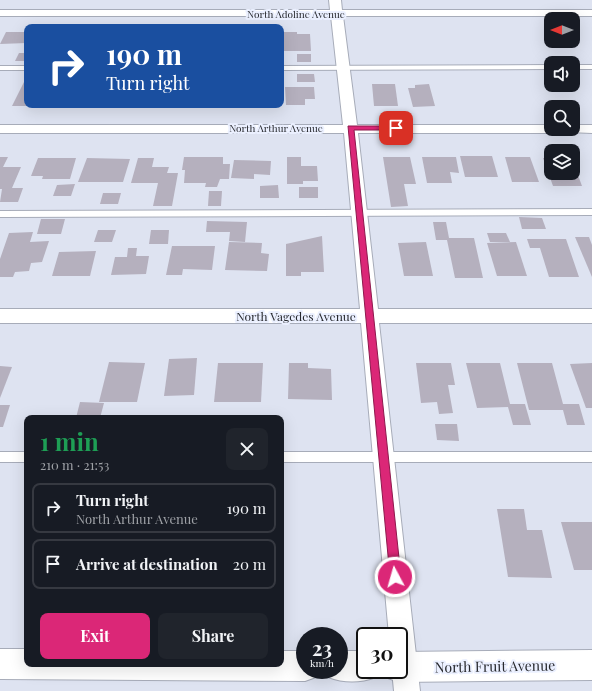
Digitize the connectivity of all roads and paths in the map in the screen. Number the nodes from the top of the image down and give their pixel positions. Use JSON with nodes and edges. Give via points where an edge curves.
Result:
{"nodes":[{"id":1,"x":335,"y":7,"type":"edge"},
{"id":2,"x":0,"y":13,"type":"edge"},
{"id":3,"x":592,"y":13,"type":"edge"},
{"id":4,"x":544,"y":67,"type":"edge"},
{"id":5,"x":580,"y":67,"type":"edge"},
{"id":6,"x":592,"y":67,"type":"edge"},
{"id":7,"x":0,"y":68,"type":"edge"},
{"id":8,"x":24,"y":68,"type":"edge"},
{"id":9,"x":284,"y":68,"type":"edge"},
{"id":10,"x":343,"y":68,"type":"junction"},
{"id":11,"x":350,"y":128,"type":"junction"},
{"id":12,"x":0,"y":129,"type":"edge"},
{"id":13,"x":544,"y":129,"type":"edge"},
{"id":14,"x":580,"y":129,"type":"edge"},
{"id":15,"x":592,"y":129,"type":"edge"},
{"id":16,"x":592,"y":212,"type":"edge"},
{"id":17,"x":359,"y":213,"type":"junction"},
{"id":18,"x":0,"y":214,"type":"edge"},
{"id":19,"x":0,"y":316,"type":"edge"},
{"id":20,"x":369,"y":316,"type":"junction"},
{"id":21,"x":592,"y":316,"type":"edge"},
{"id":22,"x":0,"y":457,"type":"edge"},
{"id":23,"x":24,"y":457,"type":"edge"},
{"id":24,"x":284,"y":457,"type":"edge"},
{"id":25,"x":383,"y":457,"type":"junction"},
{"id":26,"x":592,"y":457,"type":"edge"},
{"id":27,"x":399,"y":627,"type":"edge"},
{"id":28,"x":0,"y":664,"type":"edge"},
{"id":29,"x":24,"y":664,"type":"edge"},
{"id":30,"x":592,"y":665,"type":"edge"},
{"id":31,"x":284,"y":666,"type":"edge"},
{"id":32,"x":296,"y":666,"type":"edge"},
{"id":33,"x":408,"y":675,"type":"edge"}],
"edges":[{"from":1,"to":2,"type":"street","name":"North Adoline Avenue"},
{"from":1,"to":3,"type":"street","name":"North Adoline Avenue"},
{"from":1,"to":10,"type":"street"},
{"from":4,"to":10,"type":"lane"},
{"from":5,"to":6,"type":"lane"},
{"from":7,"to":8,"type":"lane"},
{"from":9,"to":10,"type":"lane"},
{"from":10,"to":11,"type":"street"},
{"from":11,"to":12,"type":"street","name":"North Arthur Avenue"},
{"from":11,"to":13,"type":"street","name":"North Arthur Avenue"},
{"from":11,"to":17,"type":"street"},
{"from":14,"to":15,"type":"street"},
{"from":16,"to":17,"type":"lane"},
{"from":17,"to":18,"type":"lane"},
{"from":17,"to":20,"type":"street"},
{"from":19,"to":20,"type":"street","name":"North Vagedes Avenue"},
{"from":20,"to":21,"type":"street","name":"North Vagedes Avenue"},
{"from":20,"to":25,"type":"street"},
{"from":22,"to":23,"type":"lane"},
{"from":24,"to":25,"type":"lane"},
{"from":25,"to":26,"type":"lane"},
{"from":25,"to":27,"type":"street"},
{"from":28,"to":29,"type":"street"},
{"from":30,"to":33,"type":"street","name":"North Fruit Avenue"},
{"from":31,"to":32,"type":"street"}]}
